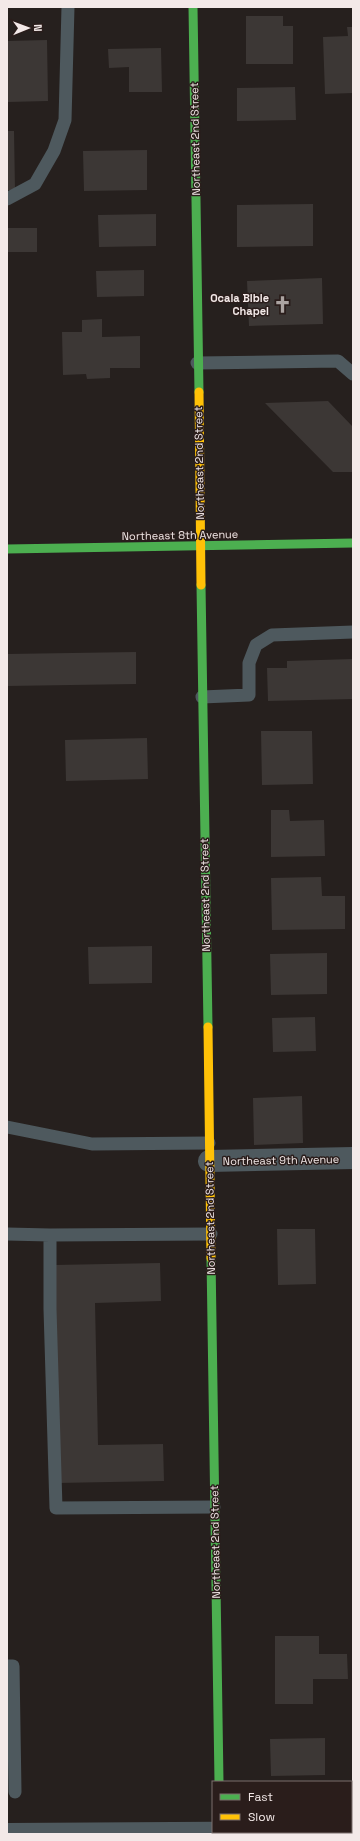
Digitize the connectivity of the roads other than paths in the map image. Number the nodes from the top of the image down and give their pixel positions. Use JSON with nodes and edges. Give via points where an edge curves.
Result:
{"nodes":[{"id":1,"x":68,"y":7,"type":"edge"},
{"id":2,"x":193,"y":7,"type":"edge"},
{"id":3,"x":7,"y":199,"type":"edge"},
{"id":4,"x":198,"y":363,"type":"junction"},
{"id":5,"x":353,"y":374,"type":"edge"},
{"id":6,"x":353,"y":543,"type":"edge"},
{"id":7,"x":200,"y":547,"type":"junction"},
{"id":8,"x":7,"y":550,"type":"edge"},
{"id":9,"x":353,"y":632,"type":"edge"},
{"id":10,"x":202,"y":697,"type":"junction"},
{"id":11,"x":7,"y":1127,"type":"edge"},
{"id":12,"x":209,"y":1152,"type":"junction"},
{"id":13,"x":353,"y":1158,"type":"edge"},
{"id":14,"x":7,"y":1234,"type":"edge"},
{"id":15,"x":211,"y":1234,"type":"junction"},
{"id":16,"x":50,"y":1235,"type":"junction"},
{"id":17,"x":214,"y":1507,"type":"junction"},
{"id":18,"x":7,"y":1666,"type":"edge"},
{"id":19,"x":219,"y":1781,"type":"edge"},
{"id":20,"x":15,"y":1792,"type":"dead end"},
{"id":21,"x":219,"y":1833,"type":"edge"},
{"id":22,"x":7,"y":1834,"type":"edge"}],
"edges":[{"from":1,"to":3,"type":"lane","via":[[65,120],[54,152],[35,184]]},
{"from":2,"to":4,"type":"street","name":"Northeast 2nd Street"},
{"from":4,"to":5,"type":"lane","via":[[338,361]]},
{"from":4,"to":7,"type":"street","name":"Northeast 2nd Street"},
{"from":6,"to":7,"type":"street","name":"Northeast 8th Avenue"},
{"from":7,"to":8,"type":"street","name":"Northeast 8th Avenue"},
{"from":7,"to":10,"type":"street","name":"Northeast 2nd Street"},
{"from":9,"to":10,"type":"lane","via":[[272,635],[256,645],[249,663],[249,695]]},
{"from":10,"to":12,"type":"street","name":"Northeast 2nd Street"},
{"from":11,"to":12,"type":"lane","via":[[92,1144]]},
{"from":12,"to":13,"type":"street","name":"Northeast 9th Avenue"},
{"from":12,"to":15,"type":"street","name":"Northeast 2nd Street"},
{"from":14,"to":16,"type":"lane"},
{"from":15,"to":16,"type":"lane"},
{"from":15,"to":17,"type":"street","name":"Northeast 2nd Street"},
{"from":16,"to":17,"type":"lane","via":[[56,1508]]},
{"from":17,"to":19,"type":"street","name":"Northeast 2nd Street"},
{"from":18,"to":20,"type":"lane","via":[[13,1666]]},
{"from":21,"to":22,"type":"street"}]}
